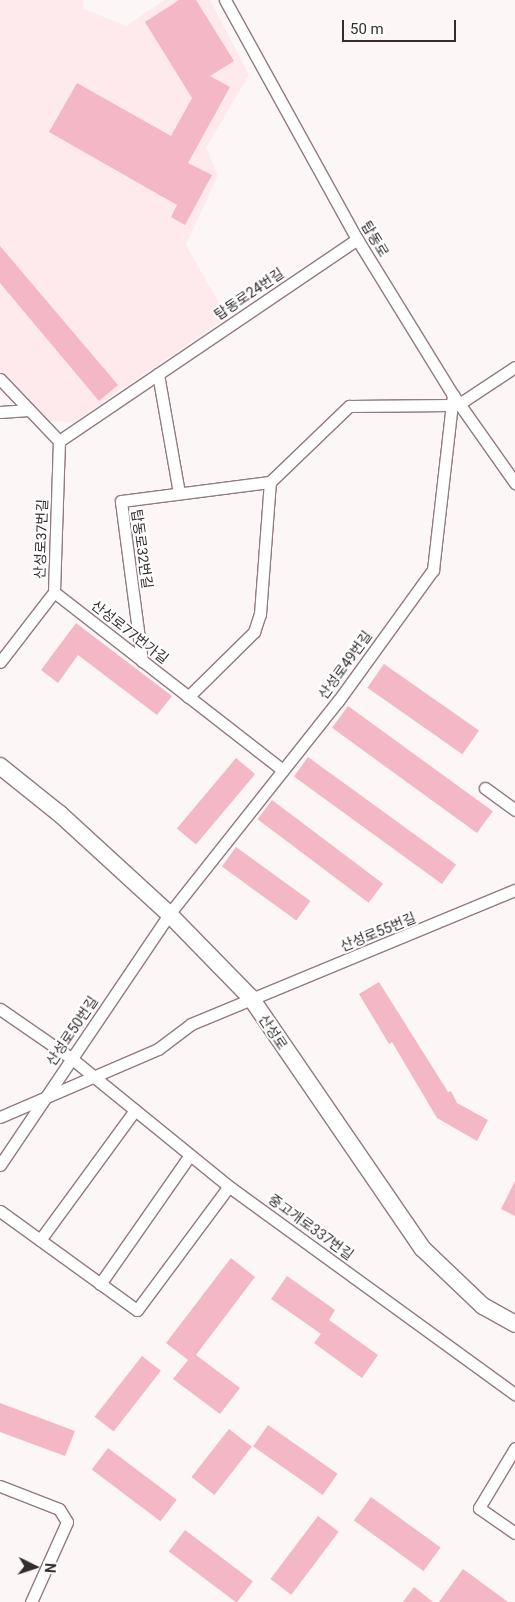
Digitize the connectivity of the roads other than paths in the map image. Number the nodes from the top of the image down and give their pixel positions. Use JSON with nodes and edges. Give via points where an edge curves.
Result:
{"nodes":[{"id":1,"x":225,"y":0,"type":"edge"},
{"id":2,"x":357,"y":239,"type":"junction"},
{"id":3,"x":515,"y":368,"type":"edge"},
{"id":4,"x":158,"y":374,"type":"junction"},
{"id":5,"x":0,"y":379,"type":"edge"},
{"id":6,"x":455,"y":402,"type":"junction"},
{"id":7,"x":29,"y":410,"type":"junction"},
{"id":8,"x":0,"y":412,"type":"edge"},
{"id":9,"x":59,"y":441,"type":"junction"},
{"id":10,"x":270,"y":482,"type":"junction"},
{"id":11,"x":515,"y":483,"type":"edge"},
{"id":12,"x":179,"y":494,"type":"junction"},
{"id":13,"x":54,"y":592,"type":"junction"},
{"id":14,"x":142,"y":661,"type":"junction"},
{"id":15,"x":0,"y":662,"type":"edge"},
{"id":16,"x":188,"y":697,"type":"junction"},
{"id":17,"x":0,"y":766,"type":"edge"},
{"id":18,"x":283,"y":770,"type":"junction"},
{"id":19,"x":485,"y":788,"type":"dead end"},
{"id":20,"x":513,"y":806,"type":"edge"},
{"id":21,"x":515,"y":890,"type":"edge"},
{"id":22,"x":169,"y":914,"type":"junction"},
{"id":23,"x":251,"y":998,"type":"junction"},
{"id":24,"x":0,"y":1009,"type":"edge"},
{"id":25,"x":71,"y":1058,"type":"junction"},
{"id":26,"x":94,"y":1076,"type":"junction"},
{"id":27,"x":47,"y":1095,"type":"junction"},
{"id":28,"x":136,"y":1110,"type":"junction"},
{"id":29,"x":0,"y":1117,"type":"edge"},
{"id":30,"x":190,"y":1155,"type":"junction"},
{"id":31,"x":0,"y":1165,"type":"edge"},
{"id":32,"x":229,"y":1186,"type":"junction"},
{"id":33,"x":0,"y":1211,"type":"edge"},
{"id":34,"x":40,"y":1240,"type":"junction"},
{"id":35,"x":100,"y":1284,"type":"junction"},
{"id":36,"x":515,"y":1324,"type":"edge"},
{"id":37,"x":515,"y":1394,"type":"edge"},
{"id":38,"x":515,"y":1448,"type":"edge"},
{"id":39,"x":0,"y":1486,"type":"edge"},
{"id":40,"x":515,"y":1533,"type":"edge"},
{"id":41,"x":31,"y":1602,"type":"edge"}],
"edges":[{"from":1,"to":2,"type":"street","name":"탑동로"},
{"from":2,"to":4,"type":"street","name":"탑동로24번길"},
{"from":2,"to":6,"type":"street","name":"탑동로"},
{"from":3,"to":6,"type":"street"},
{"from":4,"to":9,"type":"street","name":"탑동로24번길"},
{"from":4,"to":12,"type":"street"},
{"from":5,"to":7,"type":"street"},
{"from":6,"to":10,"type":"street","via":[[349,406]]},
{"from":6,"to":11,"type":"street","name":"탑동로"},
{"from":6,"to":18,"type":"street","name":"산성로49번길","via":[[433,570]]},
{"from":7,"to":8,"type":"street"},
{"from":7,"to":9,"type":"street"},
{"from":9,"to":13,"type":"street","name":"산성로37번길"},
{"from":10,"to":12,"type":"street","name":"탑동로32번길"},
{"from":10,"to":16,"type":"street","via":[[260,614],[254,632]]},
{"from":12,"to":14,"type":"street","name":"탑동로32번길","via":[[121,501]]},
{"from":13,"to":14,"type":"street","name":"산성로77번가길"},
{"from":13,"to":15,"type":"street","name":"산성로37번길"},
{"from":14,"to":16,"type":"street","name":"산성로77번가길"},
{"from":16,"to":18,"type":"street","name":"산성로77번가길"},
{"from":17,"to":22,"type":"street","name":"산성로","via":[[60,814]]},
{"from":18,"to":22,"type":"street","name":"산성로49번길"},
{"from":19,"to":20,"type":"street"},
{"from":21,"to":23,"type":"street","name":"산성로55번길"},
{"from":22,"to":23,"type":"street","name":"산성로"},
{"from":22,"to":25,"type":"street","name":"산성로50번길"},
{"from":23,"to":26,"type":"street","name":"산성로55번길","via":[[191,1024],[158,1049]]},
{"from":23,"to":36,"type":"street","name":"산성로","via":[[422,1248],[483,1306]]},
{"from":24,"to":25,"type":"street","name":"중고개로337번길"},
{"from":25,"to":26,"type":"street","name":"중고개로337번길"},
{"from":25,"to":27,"type":"street","name":"산성로50번길"},
{"from":26,"to":27,"type":"street","name":"산성로55번길"},
{"from":26,"to":28,"type":"street","name":"중고개로337번길"},
{"from":27,"to":29,"type":"street","name":"산성로55번길"},
{"from":27,"to":31,"type":"street","name":"산성로50번길"},
{"from":28,"to":30,"type":"street","name":"중고개로337번길"},
{"from":28,"to":34,"type":"street"},
{"from":30,"to":32,"type":"street","name":"중고개로337번길"},
{"from":30,"to":35,"type":"street"},
{"from":32,"to":35,"type":"street","via":[[137,1310]]},
{"from":32,"to":37,"type":"street","name":"중고개로337번길"},
{"from":33,"to":34,"type":"street"},
{"from":34,"to":35,"type":"street"},
{"from":38,"to":40,"type":"street","via":[[479,1508]]},
{"from":39,"to":41,"type":"street","via":[[59,1510],[66,1522]]}]}
